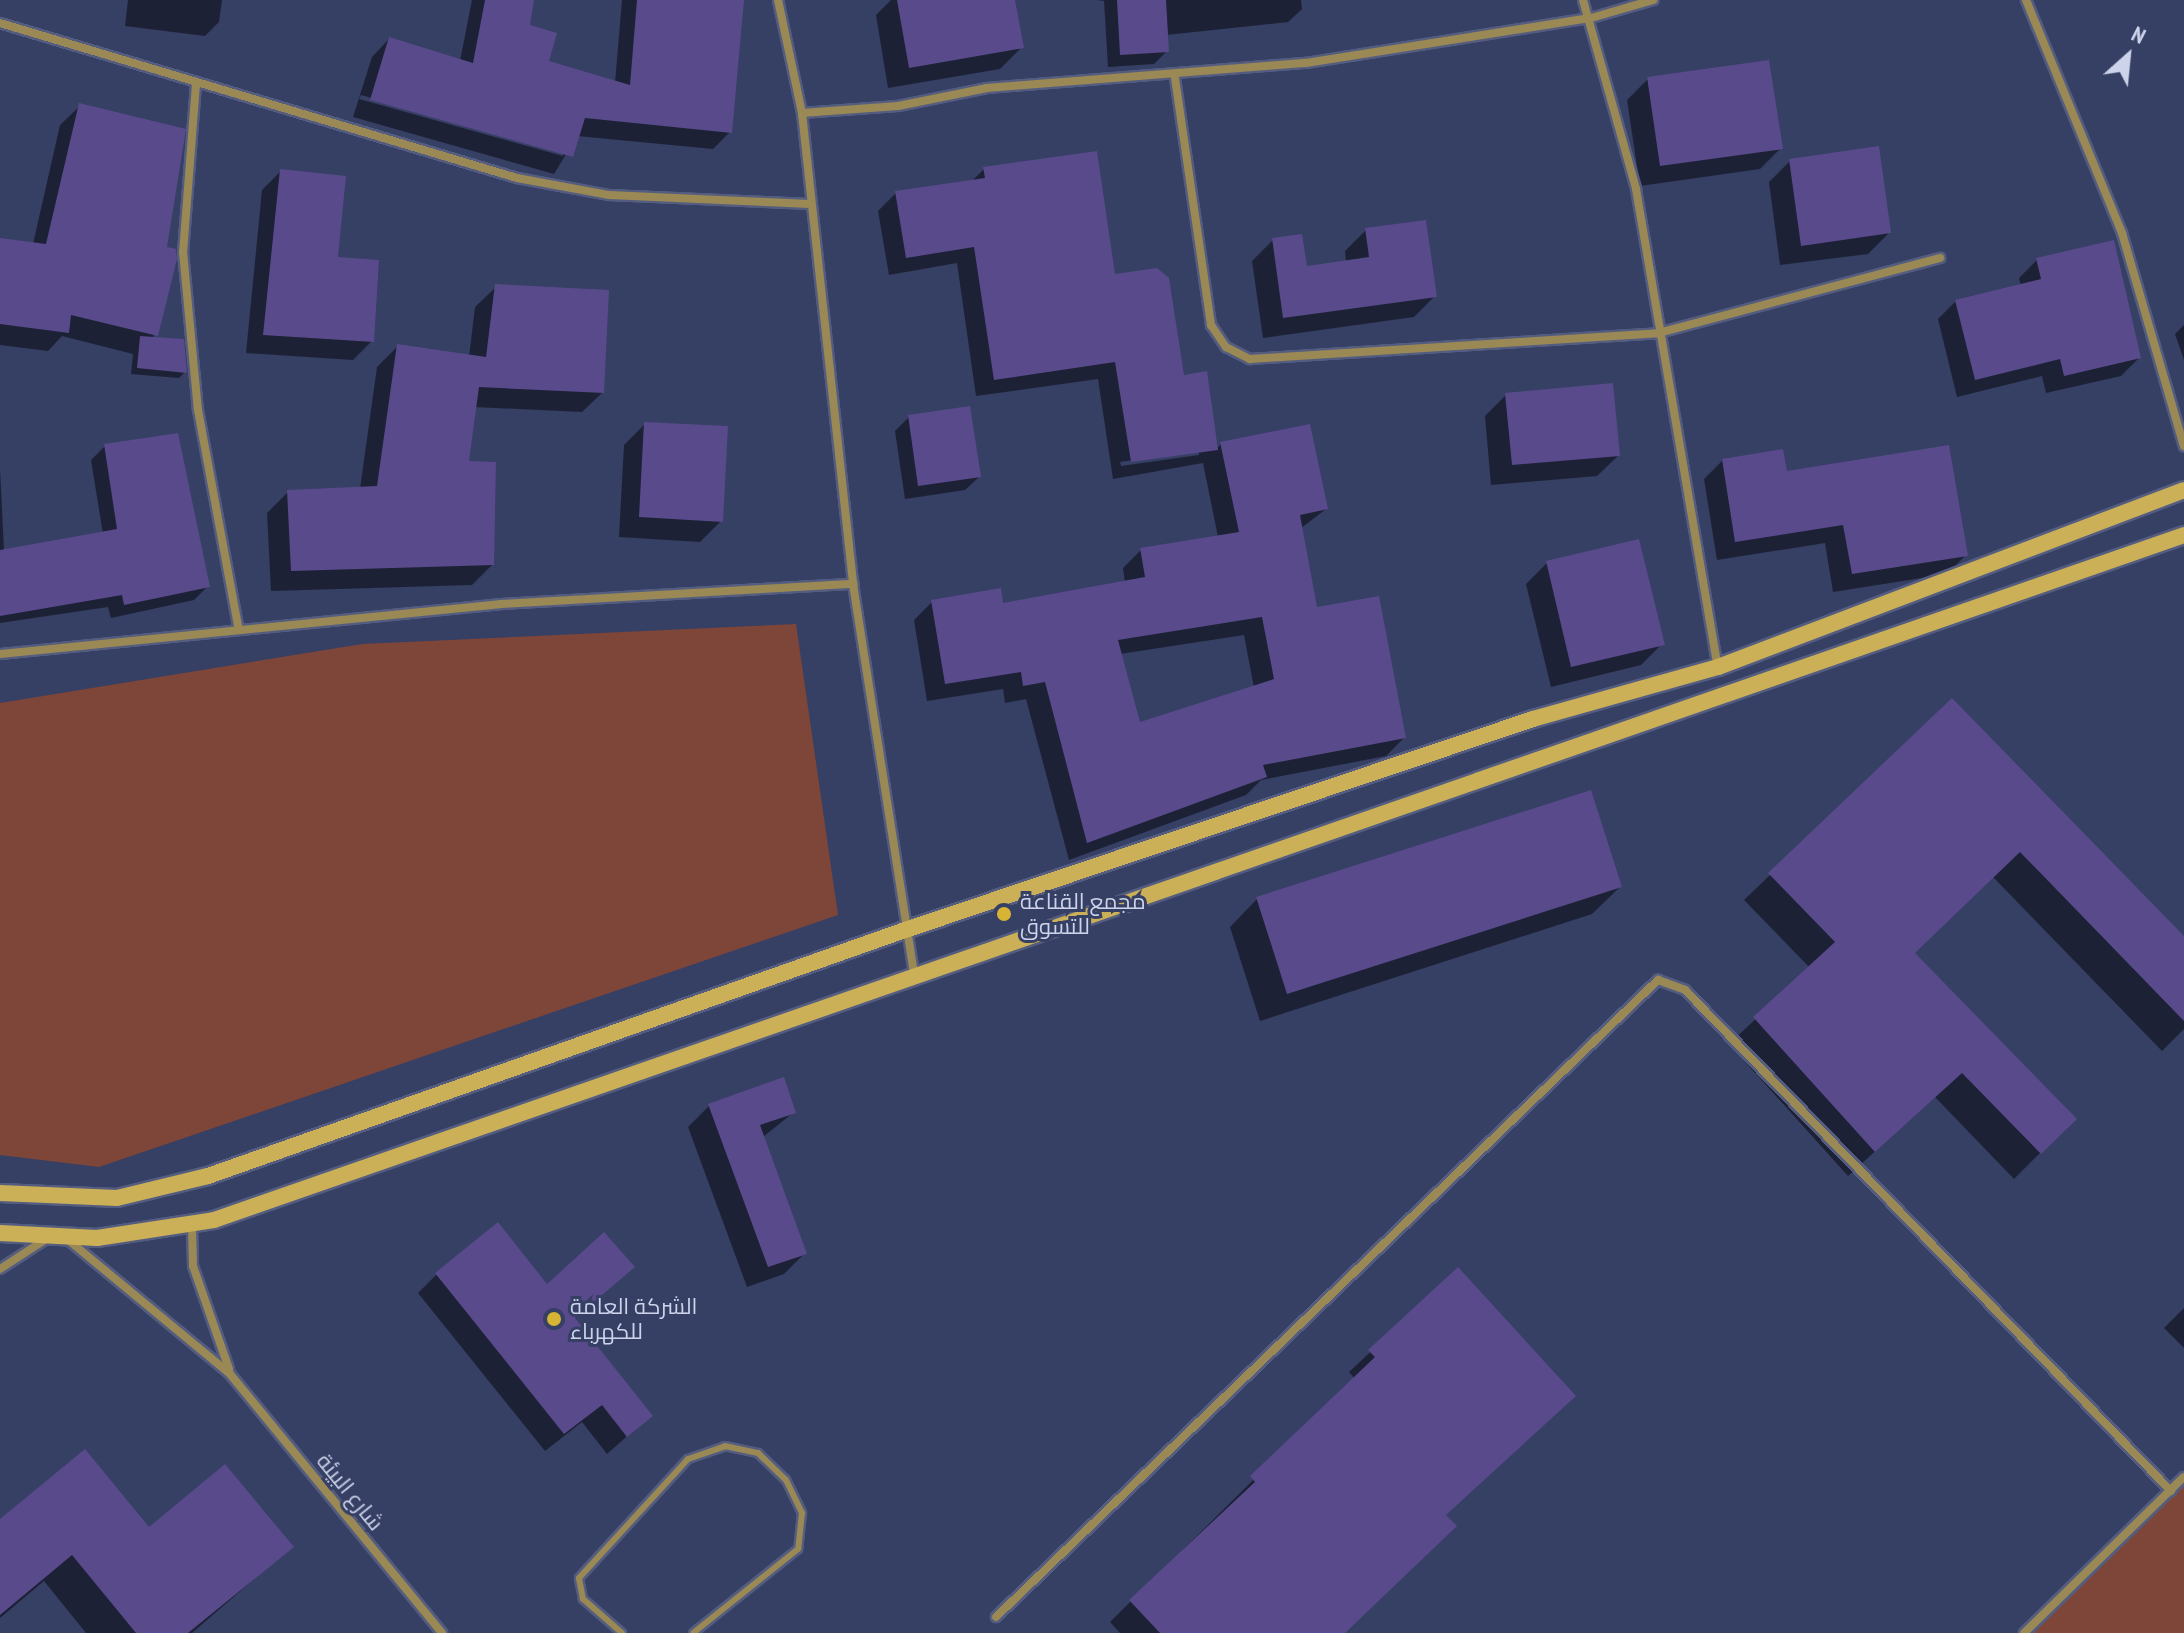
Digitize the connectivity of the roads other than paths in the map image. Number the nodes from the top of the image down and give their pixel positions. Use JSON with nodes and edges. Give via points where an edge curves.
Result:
{"nodes":[{"id":1,"x":778,"y":0,"type":"edge"},
{"id":2,"x":1583,"y":0,"type":"edge"},
{"id":3,"x":1653,"y":0,"type":"edge"},
{"id":4,"x":2026,"y":0,"type":"edge"},
{"id":5,"x":1591,"y":18,"type":"junction"},
{"id":6,"x":0,"y":23,"type":"edge"},
{"id":7,"x":1175,"y":78,"type":"junction"},
{"id":8,"x":196,"y":84,"type":"junction"},
{"id":9,"x":802,"y":113,"type":"junction"},
{"id":10,"x":810,"y":204,"type":"junction"},
{"id":11,"x":1940,"y":258,"type":"dead end"},
{"id":12,"x":1658,"y":333,"type":"junction"},
{"id":13,"x":2184,"y":446,"type":"edge"},
{"id":14,"x":2184,"y":490,"type":"edge"},
{"id":15,"x":2184,"y":535,"type":"edge"},
{"id":16,"x":853,"y":584,"type":"junction"},
{"id":17,"x":238,"y":626,"type":"junction"},
{"id":18,"x":0,"y":654,"type":"edge"},
{"id":19,"x":1718,"y":667,"type":"junction"},
{"id":20,"x":908,"y":929,"type":"junction"},
{"id":21,"x":914,"y":973,"type":"junction"},
{"id":22,"x":0,"y":1193,"type":"edge"},
{"id":23,"x":192,"y":1225,"type":"junction"},
{"id":24,"x":0,"y":1233,"type":"edge"},
{"id":25,"x":49,"y":1237,"type":"junction"},
{"id":26,"x":67,"y":1239,"type":"junction"},
{"id":27,"x":0,"y":1269,"type":"edge"},
{"id":28,"x":230,"y":1374,"type":"junction"},
{"id":29,"x":2184,"y":1477,"type":"edge"},
{"id":30,"x":2171,"y":1491,"type":"junction"},
{"id":31,"x":996,"y":1617,"type":"dead end"},
{"id":32,"x":442,"y":1633,"type":"edge"},
{"id":33,"x":622,"y":1633,"type":"edge"},
{"id":34,"x":693,"y":1633,"type":"edge"},
{"id":35,"x":2024,"y":1633,"type":"edge"}],
"edges":[{"from":1,"to":9,"type":"street"},
{"from":2,"to":5,"type":"street"},
{"from":3,"to":5,"type":"street"},
{"from":4,"to":13,"type":"street","via":[[2122,233]]},
{"from":5,"to":7,"type":"street"},
{"from":5,"to":12,"type":"street","via":[[1636,189]]},
{"from":6,"to":8,"type":"street"},
{"from":7,"to":9,"type":"street","via":[[987,88],[898,106]]},
{"from":7,"to":12,"type":"street","via":[[1211,325],[1226,347],[1271,363]]},
{"from":8,"to":10,"type":"street","via":[[517,178],[609,195]]},
{"from":8,"to":17,"type":"street","via":[[183,252],[198,410]]},
{"from":9,"to":10,"type":"street"},
{"from":10,"to":16,"type":"street"},
{"from":11,"to":12,"type":"street"},
{"from":12,"to":19,"type":"street"},
{"from":14,"to":19,"type":"main road"},
{"from":15,"to":21,"type":"main road"},
{"from":16,"to":17,"type":"street"},
{"from":16,"to":20,"type":"street"},
{"from":17,"to":18,"type":"street"},
{"from":19,"to":20,"type":"main road","via":[[1533,719]]},
{"from":20,"to":21,"type":"street"},
{"from":20,"to":22,"type":"main road","via":[[178,1186],[117,1198]]},
{"from":21,"to":23,"type":"main road"},
{"from":23,"to":26,"type":"main road"},
{"from":23,"to":28,"type":"street","name":"شارع البيئة","via":[[200,1294]]},
{"from":24,"to":25,"type":"main road"},
{"from":25,"to":26,"type":"main road"},
{"from":25,"to":27,"type":"street"},
{"from":26,"to":28,"type":"street","name":"شارع البيئة"},
{"from":28,"to":32,"type":"street","name":"شارع البيئة"},
{"from":29,"to":30,"type":"street"},
{"from":30,"to":31,"type":"street","via":[[1685,990],[1658,980]]},
{"from":30,"to":35,"type":"street"},
{"from":33,"to":34,"type":"lane","via":[[583,1599],[579,1578],[688,1459],[725,1446],[758,1453],[786,1480],[802,1513],[798,1549]]}]}
